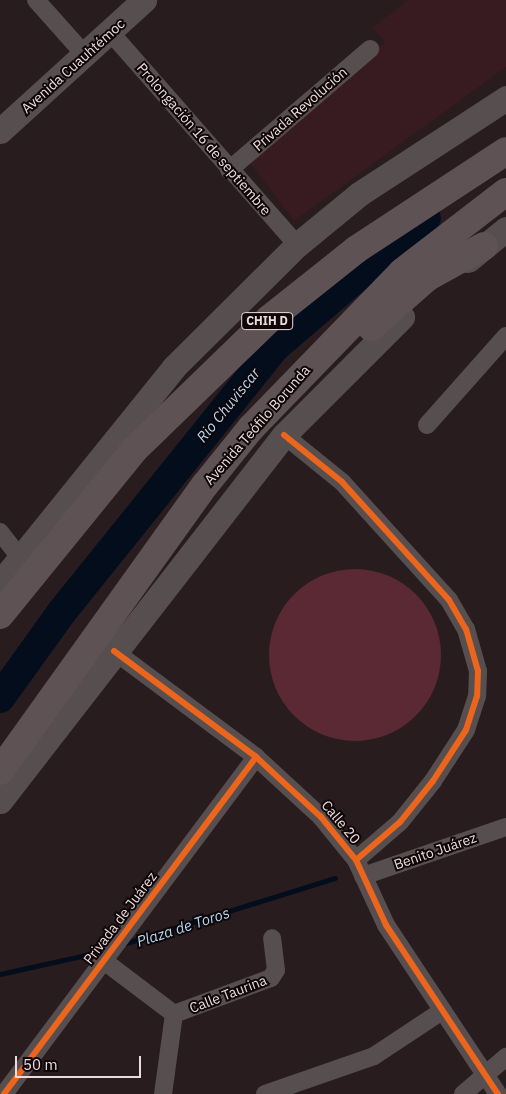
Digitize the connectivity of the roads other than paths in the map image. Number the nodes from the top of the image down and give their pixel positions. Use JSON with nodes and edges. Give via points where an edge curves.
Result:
{"nodes":[{"id":1,"x":36,"y":0,"type":"edge"},
{"id":2,"x":144,"y":0,"type":"edge"},
{"id":3,"x":111,"y":33,"type":"junction"},
{"id":4,"x":370,"y":49,"type":"dead end"},
{"id":5,"x":85,"y":55,"type":"junction"},
{"id":6,"x":506,"y":98,"type":"edge"},
{"id":7,"x":0,"y":131,"type":"edge"},
{"id":8,"x":506,"y":151,"type":"edge"},
{"id":9,"x":229,"y":170,"type":"junction"},
{"id":10,"x":506,"y":192,"type":"edge"},
{"id":11,"x":506,"y":229,"type":"edge"},
{"id":12,"x":297,"y":245,"type":"junction"},
{"id":13,"x":484,"y":246,"type":"junction"},
{"id":14,"x":506,"y":336,"type":"edge"},
{"id":15,"x":427,"y":425,"type":"dead end"},
{"id":16,"x":284,"y":435,"type":"junction"},
{"id":17,"x":0,"y":532,"type":"edge"},
{"id":18,"x":20,"y":556,"type":"junction"},
{"id":19,"x":155,"y":557,"type":"junction"},
{"id":20,"x":0,"y":582,"type":"edge"},
{"id":21,"x":0,"y":615,"type":"edge"},
{"id":22,"x":114,"y":652,"type":"junction"},
{"id":23,"x":256,"y":757,"type":"junction"},
{"id":24,"x":0,"y":771,"type":"edge"},
{"id":25,"x":0,"y":801,"type":"edge"},
{"id":26,"x":505,"y":832,"type":"edge"},
{"id":27,"x":360,"y":868,"type":"junction"},
{"id":28,"x":272,"y":938,"type":"dead end"},
{"id":29,"x":104,"y":961,"type":"junction"},
{"id":30,"x":442,"y":1012,"type":"junction"},
{"id":31,"x":174,"y":1014,"type":"junction"},
{"id":32,"x":506,"y":1057,"type":"edge"},
{"id":33,"x":485,"y":1075,"type":"junction"},
{"id":34,"x":4,"y":1094,"type":"edge"},
{"id":35,"x":163,"y":1094,"type":"edge"},
{"id":36,"x":265,"y":1094,"type":"edge"},
{"id":37,"x":463,"y":1094,"type":"edge"},
{"id":38,"x":498,"y":1094,"type":"edge"}],
"edges":[{"from":1,"to":5,"type":"street"},
{"from":2,"to":3,"type":"main road","name":"Avenida Cuauhtémoc"},
{"from":3,"to":5,"type":"main road","name":"Avenida Cuauhtémoc"},
{"from":3,"to":9,"type":"street","name":"Prolongación 16 de septiembre"},
{"from":4,"to":9,"type":"street","name":"Privada Revolución"},
{"from":5,"to":7,"type":"main road","name":"Avenida Cuauhtémoc"},
{"from":6,"to":12,"type":"main road","via":[[359,194]]},
{"from":8,"to":21,"type":"main road","number":"CHIH D","via":[[356,249],[269,319],[135,450],[62,533]]},
{"from":9,"to":12,"type":"street","name":"Prolongación 16 de septiembre"},
{"from":10,"to":19,"type":"main road","name":"Avenida Teófilo Borunda","via":[[439,241],[353,319],[251,428]]},
{"from":11,"to":13,"type":"main road","name":"Avenida Teófilo Borunda"},
{"from":12,"to":18,"type":"main road","via":[[174,367]]},
{"from":13,"to":16,"type":"main road","name":"Avenida Teófilo Borunda","via":[[378,338]]},
{"from":13,"to":19,"type":"main road","via":[[428,277],[356,341],[184,535]]},
{"from":14,"to":15,"type":"street"},
{"from":16,"to":22,"type":"main road","name":"Avenida Teófilo Borunda"},
{"from":16,"to":27,"type":"street","via":[[342,482],[449,600],[466,629],[478,670],[477,696],[466,730],[433,781]]},
{"from":17,"to":18,"type":"street"},
{"from":18,"to":20,"type":"main road"},
{"from":19,"to":24,"type":"main road","name":"Avenida Teófilo Borunda"},
{"from":22,"to":23,"type":"street","name":"Calle 20"},
{"from":22,"to":25,"type":"main road","name":"Avenida Teófilo Borunda"},
{"from":23,"to":27,"type":"street","name":"Calle 20","via":[[298,792]]},
{"from":23,"to":29,"type":"street","name":"Privada de Juárez"},
{"from":26,"to":27,"type":"street","name":"Benito Juárez"},
{"from":27,"to":30,"type":"street","name":"Calle 20","via":[[386,925]]},
{"from":28,"to":31,"type":"street","name":"Calle Taurina","via":[[274,975]]},
{"from":29,"to":31,"type":"street","name":"Calle Taurina"},
{"from":29,"to":34,"type":"street","name":"Privada de Juárez"},
{"from":30,"to":33,"type":"street","name":"Calle 20"},
{"from":30,"to":36,"type":"street","via":[[374,1056]]},
{"from":31,"to":35,"type":"street","name":"Calle Taurina","via":[[161,1080]]},
{"from":32,"to":33,"type":"street"},
{"from":33,"to":37,"type":"street"},
{"from":33,"to":38,"type":"street","name":"Calle 20"}]}
